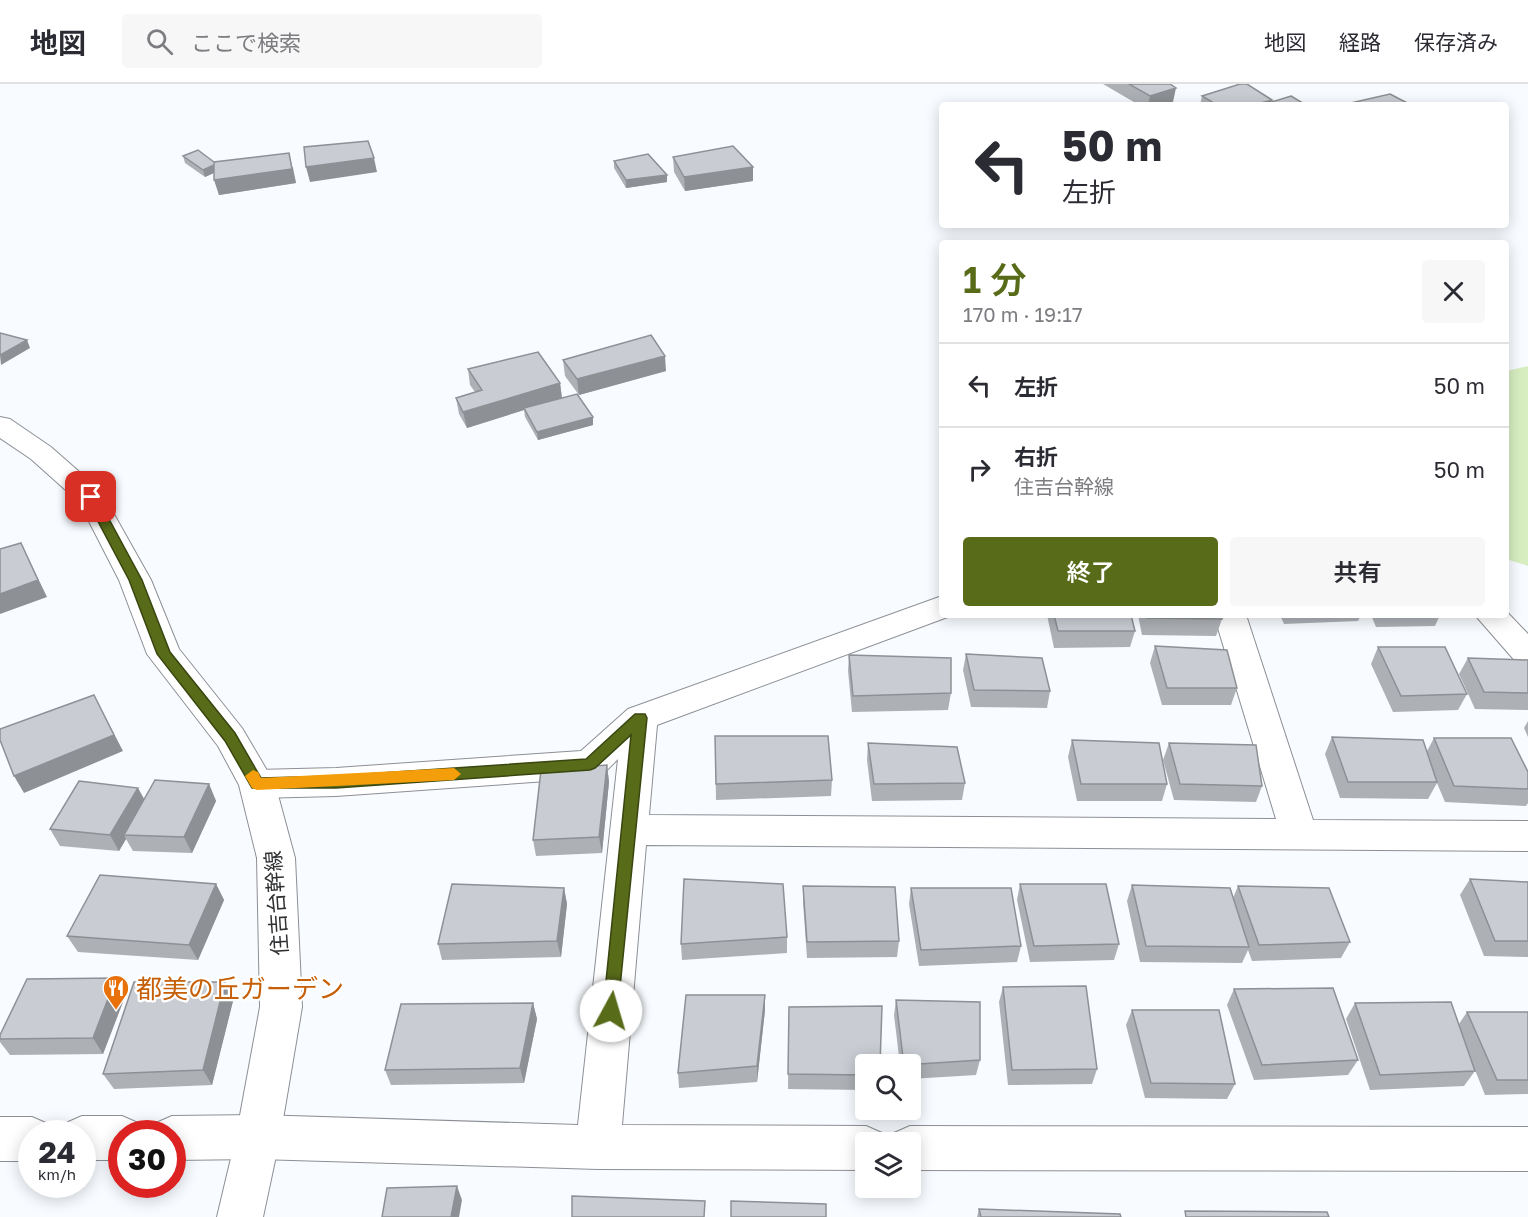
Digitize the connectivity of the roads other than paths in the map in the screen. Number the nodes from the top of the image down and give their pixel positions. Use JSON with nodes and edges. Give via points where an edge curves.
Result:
{"nodes":[{"id":1,"x":0,"y":425,"type":"edge"},
{"id":2,"x":939,"y":609,"type":"edge"},
{"id":3,"x":1231,"y":618,"type":"edge"},
{"id":4,"x":1494,"y":618,"type":"edge"},
{"id":5,"x":1528,"y":654,"type":"edge"},
{"id":6,"x":640,"y":718,"type":"junction"},
{"id":7,"x":257,"y":784,"type":"junction"},
{"id":8,"x":629,"y":830,"type":"junction"},
{"id":9,"x":1299,"y":834,"type":"junction"},
{"id":10,"x":1528,"y":836,"type":"edge"},
{"id":11,"x":186,"y":1137,"type":"edge"},
{"id":12,"x":258,"y":1137,"type":"junction"},
{"id":13,"x":0,"y":1139,"type":"edge"},
{"id":14,"x":18,"y":1139,"type":"edge"},
{"id":15,"x":598,"y":1147,"type":"junction"},
{"id":16,"x":855,"y":1148,"type":"edge"},
{"id":17,"x":921,"y":1148,"type":"edge"},
{"id":18,"x":1528,"y":1149,"type":"edge"},
{"id":19,"x":240,"y":1217,"type":"edge"}],
"edges":[{"from":1,"to":7,"type":"street","name":"住吉台幹線","via":[[91,497],[135,580],[164,654],[230,737]]},
{"from":2,"to":6,"type":"street"},
{"from":3,"to":9,"type":"street"},
{"from":4,"to":5,"type":"street"},
{"from":6,"to":7,"type":"street","via":[[590,764]]},
{"from":6,"to":8,"type":"street"},
{"from":7,"to":12,"type":"street","name":"住吉台幹線","via":[[276,858],[281,1007]]},
{"from":8,"to":9,"type":"street"},
{"from":8,"to":15,"type":"street"},
{"from":9,"to":10,"type":"street"},
{"from":11,"to":12,"type":"street"},
{"from":12,"to":15,"type":"street"},
{"from":12,"to":19,"type":"street","name":"住吉台幹線"},
{"from":13,"to":14,"type":"street"},
{"from":15,"to":16,"type":"street"},
{"from":17,"to":18,"type":"street"}]}
